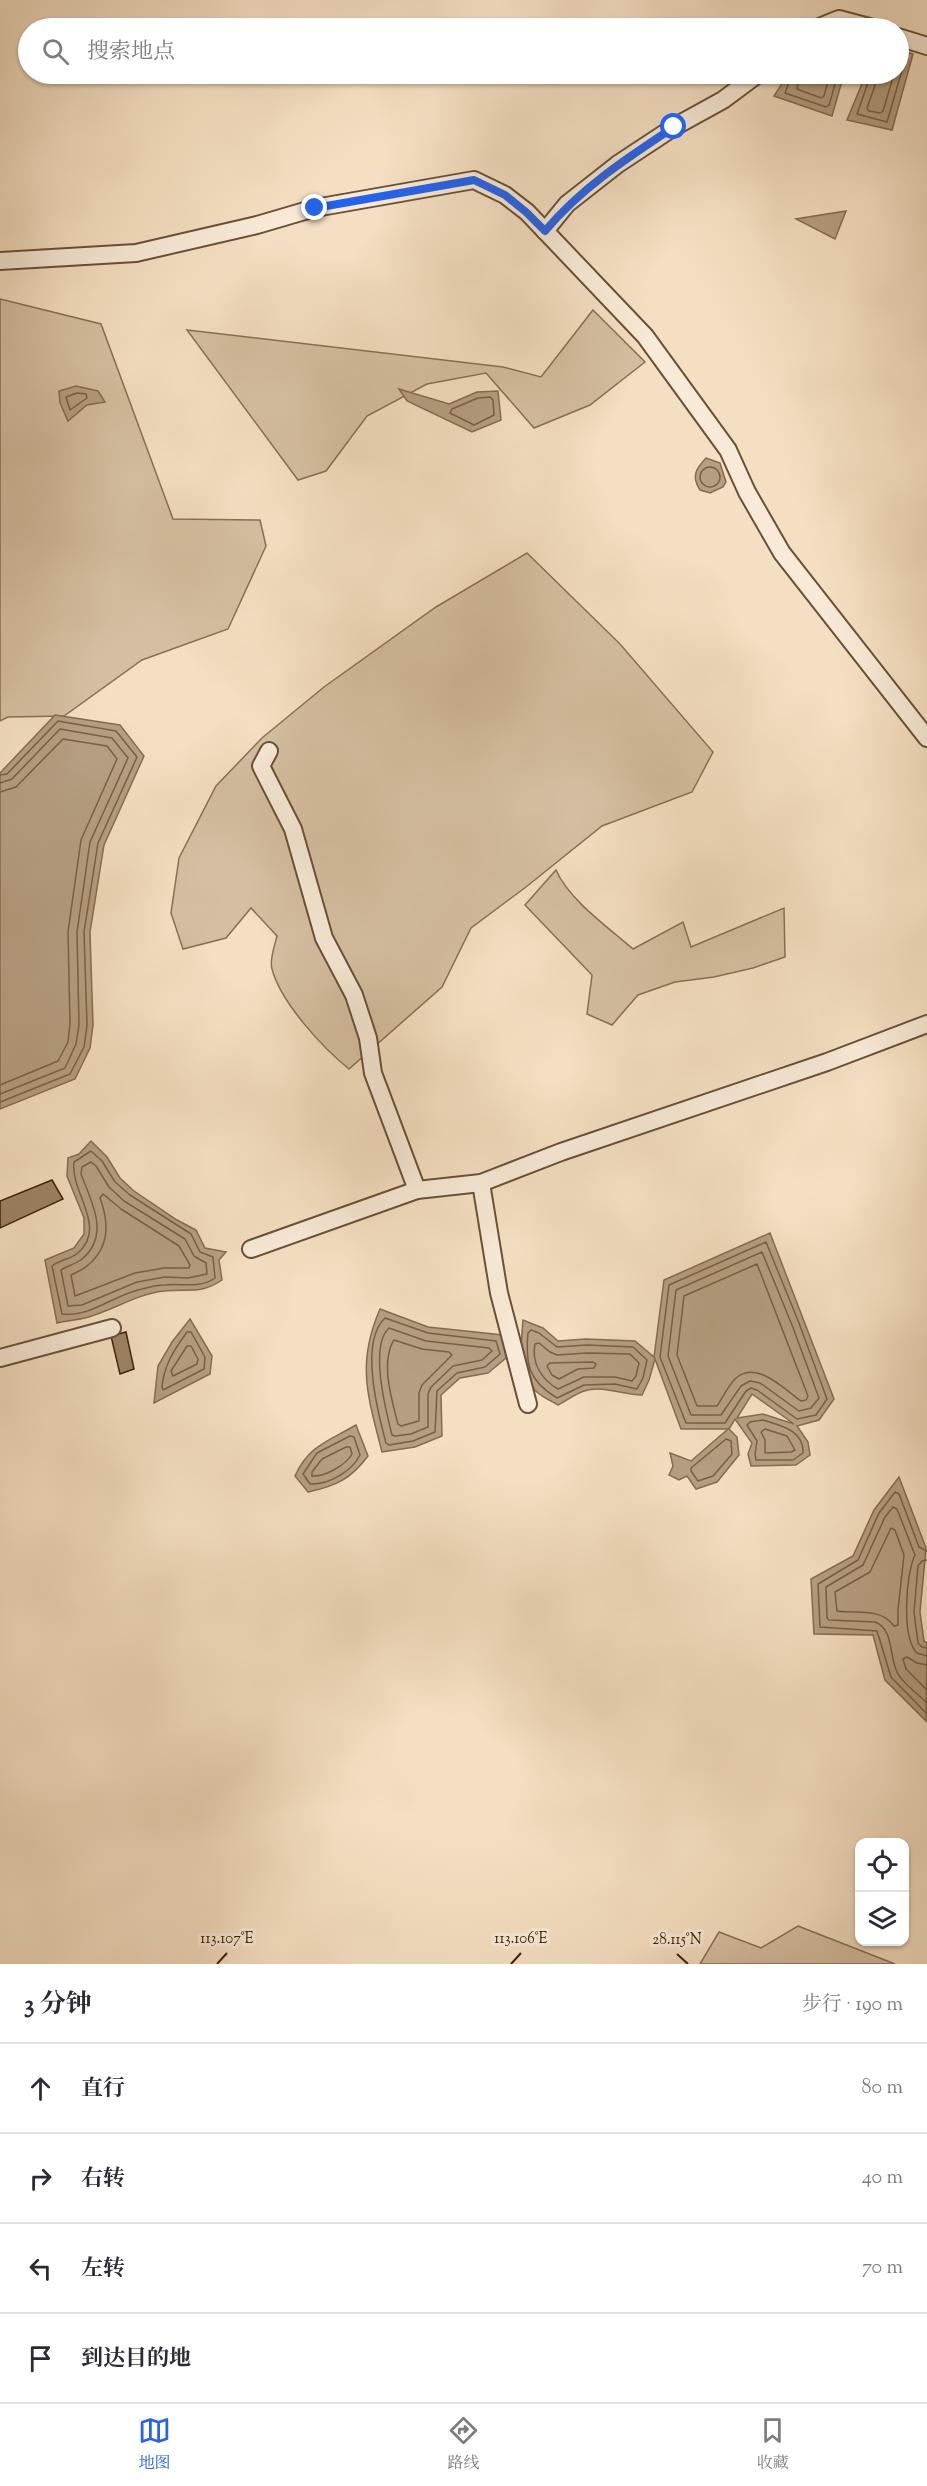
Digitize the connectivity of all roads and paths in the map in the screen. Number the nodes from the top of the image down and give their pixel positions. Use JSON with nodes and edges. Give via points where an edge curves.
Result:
{"nodes":[{"id":1,"x":909,"y":40,"type":"edge"},
{"id":2,"x":927,"y":46,"type":"edge"},
{"id":3,"x":745,"y":84,"type":"edge"},
{"id":4,"x":545,"y":231,"type":"junction"},
{"id":5,"x":0,"y":261,"type":"edge"},
{"id":6,"x":927,"y":738,"type":"edge"},
{"id":7,"x":269,"y":751,"type":"dead end"},
{"id":8,"x":927,"y":1024,"type":"edge"},
{"id":9,"x":481,"y":1183,"type":"junction"},
{"id":10,"x":417,"y":1190,"type":"junction"},
{"id":11,"x":251,"y":1249,"type":"dead end"},
{"id":12,"x":112,"y":1328,"type":"dead end"},
{"id":13,"x":0,"y":1358,"type":"edge"},
{"id":14,"x":528,"y":1404,"type":"dead end"}],
"edges":[{"from":1,"to":2,"type":"street"},
{"from":3,"to":4,"type":"street","via":[[618,164],[567,204]]},
{"from":4,"to":5,"type":"street","via":[[505,195],[474,180],[315,208],[136,253]]},
{"from":4,"to":6,"type":"street","via":[[645,336],[728,450],[782,554]]},
{"from":7,"to":10,"type":"street","via":[[261,766],[293,829],[324,938],[354,995],[368,1038],[373,1073]]},
{"from":8,"to":9,"type":"street"},
{"from":9,"to":10,"type":"street"},
{"from":9,"to":14,"type":"street","via":[[498,1293]]},
{"from":10,"to":11,"type":"street"},
{"from":12,"to":13,"type":"street"}]}
